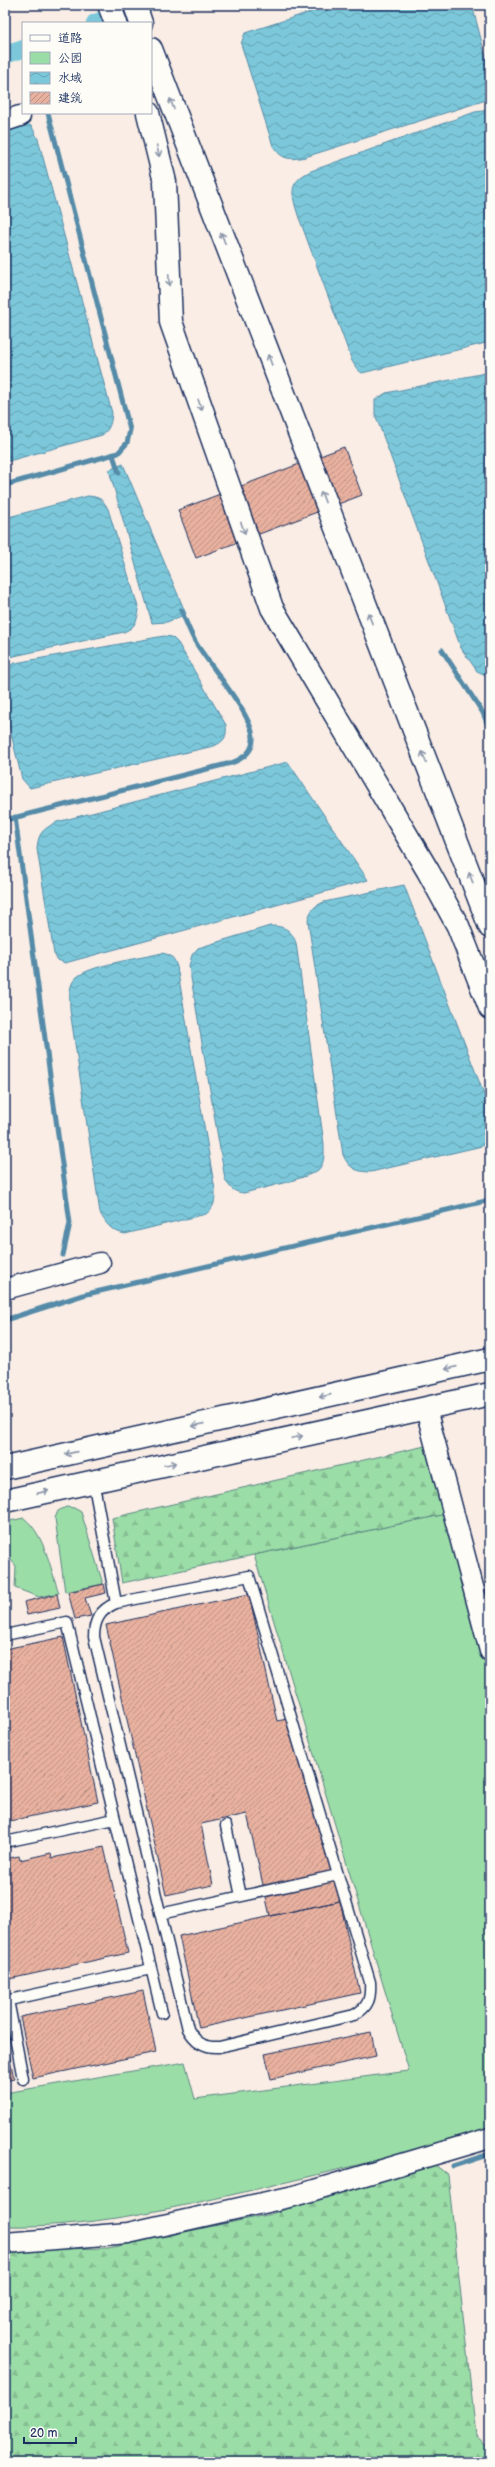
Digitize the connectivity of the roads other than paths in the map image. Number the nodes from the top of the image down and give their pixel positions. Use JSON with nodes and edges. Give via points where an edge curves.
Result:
{"nodes":[{"id":1,"x":109,"y":5,"type":"edge"},
{"id":2,"x":134,"y":5,"type":"edge"},
{"id":3,"x":116,"y":22,"type":"edge"},
{"id":4,"x":141,"y":22,"type":"edge"},
{"id":5,"x":153,"y":54,"type":"edge"},
{"id":6,"x":148,"y":114,"type":"edge"},
{"id":7,"x":490,"y":927,"type":"edge"},
{"id":8,"x":490,"y":1008,"type":"edge"},
{"id":9,"x":100,"y":1262,"type":"dead end"},
{"id":10,"x":5,"y":1289,"type":"edge"},
{"id":11,"x":490,"y":1359,"type":"edge"},
{"id":12,"x":490,"y":1394,"type":"edge"},
{"id":13,"x":426,"y":1409,"type":"junction"},
{"id":14,"x":5,"y":1468,"type":"edge"},
{"id":15,"x":93,"y":1480,"type":"junction"},
{"id":16,"x":5,"y":1501,"type":"edge"},
{"id":17,"x":116,"y":1603,"type":"junction"},
{"id":18,"x":5,"y":1635,"type":"edge"},
{"id":19,"x":490,"y":1651,"type":"edge"},
{"id":20,"x":115,"y":1819,"type":"junction"},
{"id":21,"x":226,"y":1826,"type":"dead end"},
{"id":22,"x":5,"y":1842,"type":"edge"},
{"id":23,"x":338,"y":1875,"type":"junction"},
{"id":24,"x":241,"y":1896,"type":"junction"},
{"id":25,"x":160,"y":1914,"type":"junction"},
{"id":26,"x":151,"y":1969,"type":"junction"},
{"id":27,"x":6,"y":2000,"type":"edge"},
{"id":28,"x":162,"y":2012,"type":"dead end"},
{"id":29,"x":23,"y":2078,"type":"dead end"},
{"id":30,"x":490,"y":2138,"type":"edge"},
{"id":31,"x":5,"y":2243,"type":"edge"}],
"edges":[{"from":1,"to":3,"type":"main road"},
{"from":2,"to":4,"type":"main road"},
{"from":7,"to":5,"type":"main road","one_way":true},
{"from":6,"to":8,"type":"main road","one_way":true,"via":[[166,182],[171,322],[272,608],[458,926]]},
{"from":9,"to":10,"type":"street"},
{"from":11,"to":14,"type":"main road","one_way":true},
{"from":12,"to":13,"type":"main road"},
{"from":15,"to":13,"type":"main road","one_way":true},
{"from":13,"to":19,"type":"street"},
{"from":16,"to":15,"type":"main road","one_way":true},
{"from":15,"to":17,"type":"lane"},
{"from":17,"to":23,"type":"lane","via":[[248,1576]]},
{"from":17,"to":25,"type":"lane","via":[[106,1607],[99,1615],[94,1625],[94,1636]]},
{"from":18,"to":20,"type":"lane","via":[[67,1622]]},
{"from":20,"to":22,"type":"lane"},
{"from":20,"to":26,"type":"lane"},
{"from":21,"to":24,"type":"lane"},
{"from":23,"to":24,"type":"lane"},
{"from":23,"to":25,"type":"lane","via":[[370,1982],[369,2003],[363,2011],[354,2015],[219,2047],[200,2044],[188,2029]]},
{"from":24,"to":25,"type":"lane"},
{"from":26,"to":27,"type":"lane"},
{"from":26,"to":28,"type":"lane"},
{"from":27,"to":29,"type":"lane"},
{"from":30,"to":31,"type":"street","via":[[294,2196],[128,2233]]}]}
